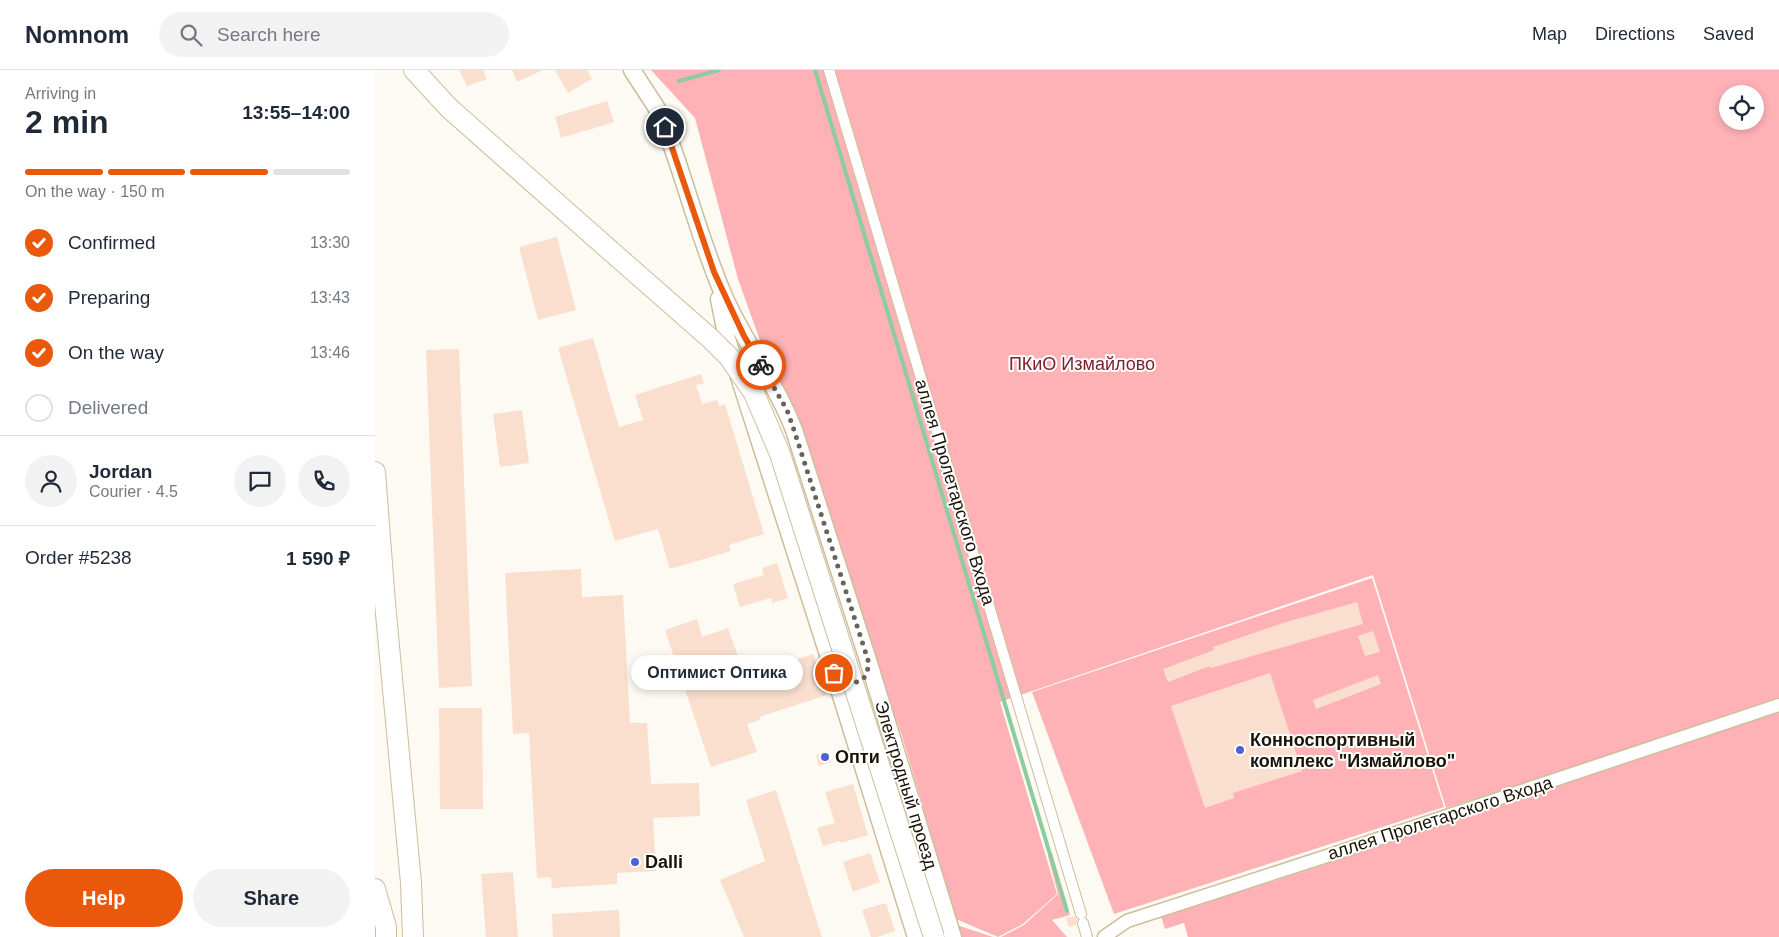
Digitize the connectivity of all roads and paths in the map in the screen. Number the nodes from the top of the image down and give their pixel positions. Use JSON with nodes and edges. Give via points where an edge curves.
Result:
{"nodes":[{"id":1,"x":414,"y":70,"type":"edge"},
{"id":2,"x":632,"y":70,"type":"edge"},
{"id":3,"x":829,"y":70,"type":"edge"},
{"id":4,"x":714,"y":272,"type":"junction"},
{"id":5,"x":375,"y":472,"type":"edge"},
{"id":6,"x":868,"y":660,"type":"junction"},
{"id":7,"x":834,"y":673,"type":"junction"},
{"id":8,"x":1779,"y":705,"type":"edge"},
{"id":9,"x":931,"y":866,"type":"junction"},
{"id":10,"x":897,"y":876,"type":"junction"},
{"id":11,"x":375,"y":889,"type":"edge"},
{"id":12,"x":386,"y":937,"type":"edge"},
{"id":13,"x":413,"y":937,"type":"edge"},
{"id":14,"x":916,"y":937,"type":"edge"},
{"id":15,"x":935,"y":937,"type":"edge"},
{"id":16,"x":953,"y":937,"type":"edge"},
{"id":17,"x":1087,"y":937,"type":"edge"},
{"id":18,"x":1104,"y":937,"type":"edge"}],
"edges":[{"from":1,"to":15,"type":"main road","bridge":true,"via":[[449,108],[711,339],[729,357],[754,393],[780,454]]},
{"from":2,"to":4,"type":"street","name":"Электродный проезд","via":[[665,127]]},
{"from":3,"to":17,"type":"street","name":"аллея Пролетарского Входа"},
{"from":4,"to":6,"type":"street","name":"Электродный проезд","via":[[744,336],[787,410]]},
{"from":4,"to":7,"type":"street","name":"Электродный проезд","via":[[727,339]]},
{"from":5,"to":13,"type":"main road"},
{"from":6,"to":7,"type":"street","via":[[863,680],[849,682]]},
{"from":6,"to":9,"type":"street","name":"Электродный проезд"},
{"from":7,"to":10,"type":"street","name":"Электродный проезд"},
{"from":8,"to":18,"type":"street","name":"аллея Пролетарского Входа","via":[[1127,920]]},
{"from":9,"to":10,"type":"street","via":[[925,858],[909,857],[899,867]]},
{"from":9,"to":16,"type":"street","name":"Электродный проезд"},
{"from":10,"to":14,"type":"street","name":"Электродный проезд"},
{"from":11,"to":12,"type":"main road"}]}
